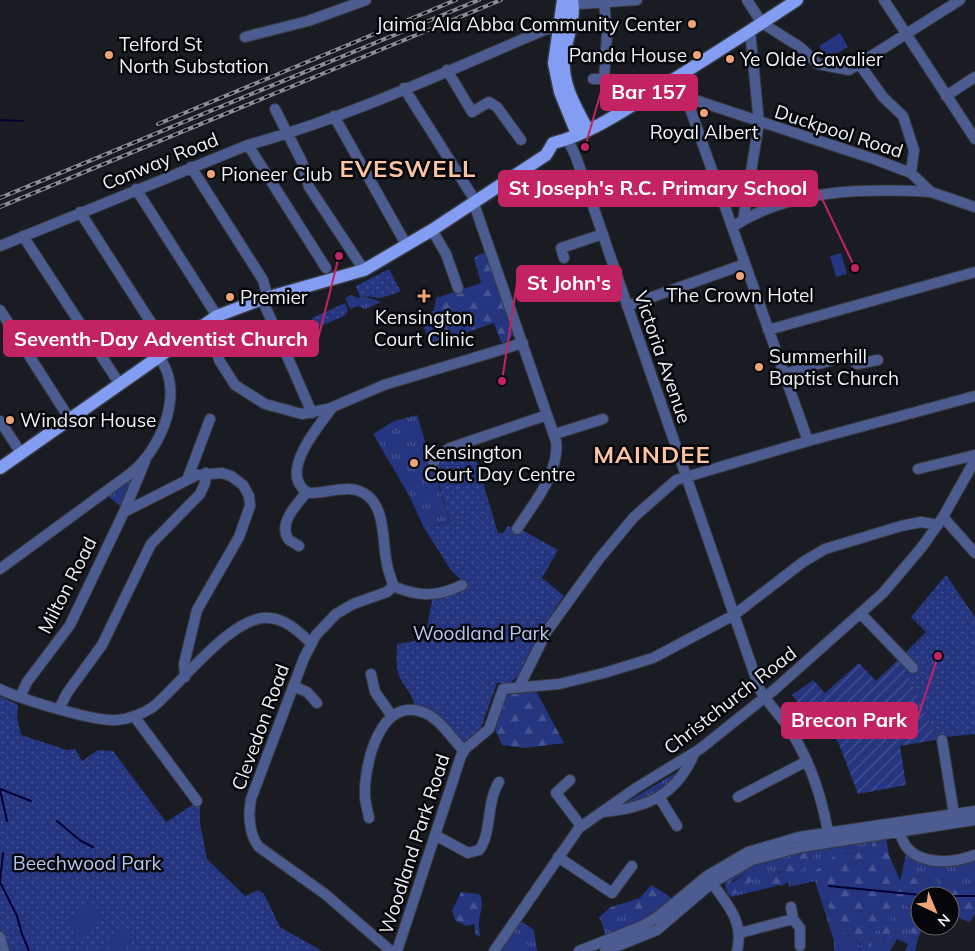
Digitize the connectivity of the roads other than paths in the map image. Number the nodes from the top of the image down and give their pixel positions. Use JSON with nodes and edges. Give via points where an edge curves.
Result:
{"nodes":[{"id":1,"x":366,"y":0,"type":"edge"},
{"id":2,"x":637,"y":0,"type":"edge"},
{"id":3,"x":748,"y":0,"type":"edge"},
{"id":4,"x":797,"y":0,"type":"edge"},
{"id":5,"x":884,"y":0,"type":"edge"},
{"id":6,"x":960,"y":0,"type":"edge"},
{"id":7,"x":568,"y":2,"type":"edge"},
{"id":8,"x":604,"y":2,"type":"junction"},
{"id":9,"x":762,"y":23,"type":"junction"},
{"id":10,"x":750,"y":30,"type":"junction"},
{"id":11,"x":559,"y":32,"type":"junction"},
{"id":12,"x":907,"y":34,"type":"junction"},
{"id":13,"x":245,"y":37,"type":"dead end"},
{"id":14,"x":567,"y":44,"type":"junction"},
{"id":15,"x":860,"y":65,"type":"junction"},
{"id":16,"x":447,"y":70,"type":"junction"},
{"id":17,"x":975,"y":77,"type":"edge"},
{"id":18,"x":593,"y":79,"type":"dead end"},
{"id":19,"x":672,"y":81,"type":"junction"},
{"id":20,"x":404,"y":88,"type":"junction"},
{"id":21,"x":946,"y":96,"type":"junction"},
{"id":22,"x":686,"y":97,"type":"junction"},
{"id":23,"x":275,"y":110,"type":"dead end"},
{"id":24,"x":334,"y":116,"type":"junction"},
{"id":25,"x":759,"y":123,"type":"junction"},
{"id":26,"x":286,"y":134,"type":"junction"},
{"id":27,"x":578,"y":134,"type":"junction"},
{"id":28,"x":975,"y":139,"type":"edge"},
{"id":29,"x":521,"y":140,"type":"dead end"},
{"id":30,"x":248,"y":145,"type":"junction"},
{"id":31,"x":191,"y":167,"type":"junction"},
{"id":32,"x":911,"y":173,"type":"junction"},
{"id":33,"x":136,"y":189,"type":"junction"},
{"id":34,"x":931,"y":192,"type":"junction"},
{"id":35,"x":472,"y":199,"type":"junction"},
{"id":36,"x":975,"y":207,"type":"edge"},
{"id":37,"x":80,"y":212,"type":"junction"},
{"id":38,"x":743,"y":220,"type":"junction"},
{"id":39,"x":732,"y":227,"type":"junction"},
{"id":40,"x":432,"y":230,"type":"junction"},
{"id":41,"x":603,"y":234,"type":"junction"},
{"id":42,"x":23,"y":236,"type":"junction"},
{"id":43,"x":0,"y":246,"type":"edge"},
{"id":44,"x":407,"y":246,"type":"junction"},
{"id":45,"x":564,"y":258,"type":"dead end"},
{"id":46,"x":745,"y":264,"type":"junction"},
{"id":47,"x":326,"y":268,"type":"dead end"},
{"id":48,"x":364,"y":270,"type":"junction"},
{"id":49,"x":975,"y":272,"type":"edge"},
{"id":50,"x":458,"y":288,"type":"dead end"},
{"id":51,"x":265,"y":299,"type":"junction"},
{"id":52,"x":627,"y":306,"type":"junction"},
{"id":53,"x":0,"y":310,"type":"edge"},
{"id":54,"x":213,"y":319,"type":"junction"},
{"id":55,"x":768,"y":330,"type":"junction"},
{"id":56,"x":159,"y":335,"type":"dead end"},
{"id":57,"x":523,"y":343,"type":"junction"},
{"id":58,"x":158,"y":356,"type":"junction"},
{"id":59,"x":878,"y":360,"type":"dead end"},
{"id":60,"x":784,"y":374,"type":"junction"},
{"id":61,"x":119,"y":383,"type":"junction"},
{"id":62,"x":975,"y":396,"type":"edge"},
{"id":63,"x":332,"y":407,"type":"junction"},
{"id":64,"x":312,"y":413,"type":"junction"},
{"id":65,"x":547,"y":415,"type":"junction"},
{"id":66,"x":69,"y":418,"type":"junction"},
{"id":67,"x":210,"y":419,"type":"dead end"},
{"id":68,"x":603,"y":419,"type":"dead end"},
{"id":69,"x":0,"y":421,"type":"edge"},
{"id":70,"x":555,"y":434,"type":"junction"},
{"id":71,"x":808,"y":441,"type":"junction"},
{"id":72,"x":21,"y":453,"type":"junction"},
{"id":73,"x":975,"y":455,"type":"edge"},
{"id":74,"x":145,"y":460,"type":"junction"},
{"id":75,"x":975,"y":460,"type":"edge"},
{"id":76,"x":433,"y":463,"type":"dead end"},
{"id":77,"x":0,"y":468,"type":"edge"},
{"id":78,"x":918,"y":470,"type":"dead end"},
{"id":79,"x":206,"y":473,"type":"junction"},
{"id":80,"x":685,"y":476,"type":"junction"},
{"id":81,"x":187,"y":480,"type":"junction"},
{"id":82,"x":307,"y":492,"type":"junction"},
{"id":83,"x":124,"y":512,"type":"junction"},
{"id":84,"x":940,"y":521,"type":"junction"},
{"id":85,"x":517,"y":529,"type":"dead end"},
{"id":86,"x":299,"y":546,"type":"dead end"},
{"id":87,"x":975,"y":553,"type":"edge"},
{"id":88,"x":0,"y":569,"type":"edge"},
{"id":89,"x":462,"y":585,"type":"dead end"},
{"id":90,"x":393,"y":586,"type":"junction"},
{"id":91,"x":861,"y":614,"type":"junction"},
{"id":92,"x":734,"y":615,"type":"junction"},
{"id":93,"x":311,"y":642,"type":"junction"},
{"id":94,"x":913,"y":668,"type":"dead end"},
{"id":95,"x":371,"y":674,"type":"dead end"},
{"id":96,"x":185,"y":677,"type":"junction"},
{"id":97,"x":293,"y":686,"type":"junction"},
{"id":98,"x":519,"y":687,"type":"junction"},
{"id":99,"x":0,"y":690,"type":"edge"},
{"id":100,"x":20,"y":697,"type":"junction"},
{"id":101,"x":765,"y":698,"type":"junction"},
{"id":102,"x":318,"y":703,"type":"dead end"},
{"id":103,"x":59,"y":709,"type":"junction"},
{"id":104,"x":134,"y":716,"type":"junction"},
{"id":105,"x":392,"y":716,"type":"junction"},
{"id":106,"x":942,"y":740,"type":"dead end"},
{"id":107,"x":464,"y":751,"type":"junction"},
{"id":108,"x":695,"y":753,"type":"junction"},
{"id":109,"x":807,"y":761,"type":"junction"},
{"id":110,"x":570,"y":780,"type":"dead end"},
{"id":111,"x":499,"y":782,"type":"dead end"},
{"id":112,"x":659,"y":797,"type":"junction"},
{"id":113,"x":738,"y":797,"type":"dead end"},
{"id":114,"x":196,"y":801,"type":"dead end"},
{"id":115,"x":975,"y":811,"type":"edge"},
{"id":116,"x":600,"y":812,"type":"junction"},
{"id":117,"x":954,"y":814,"type":"junction"},
{"id":118,"x":369,"y":818,"type":"dead end"},
{"id":119,"x":975,"y":820,"type":"edge"},
{"id":120,"x":924,"y":823,"type":"junction"},
{"id":121,"x":581,"y":826,"type":"junction"},
{"id":122,"x":677,"y":826,"type":"dead end"},
{"id":123,"x":828,"y":832,"type":"junction"},
{"id":124,"x":900,"y":832,"type":"junction"},
{"id":125,"x":859,"y":833,"type":"junction"},
{"id":126,"x":435,"y":835,"type":"junction"},
{"id":127,"x":800,"y":842,"type":"junction"},
{"id":128,"x":975,"y":856,"type":"edge"},
{"id":129,"x":558,"y":857,"type":"junction"},
{"id":130,"x":632,"y":866,"type":"dead end"},
{"id":131,"x":709,"y":879,"type":"junction"},
{"id":132,"x":791,"y":907,"type":"dead end"},
{"id":133,"x":793,"y":919,"type":"junction"},
{"id":134,"x":740,"y":933,"type":"junction"},
{"id":135,"x":0,"y":937,"type":"edge"},
{"id":136,"x":800,"y":946,"type":"dead end"},
{"id":137,"x":608,"y":947,"type":"edge"},
{"id":138,"x":4,"y":951,"type":"edge"},
{"id":139,"x":391,"y":951,"type":"edge"},
{"id":140,"x":397,"y":951,"type":"edge"},
{"id":141,"x":494,"y":951,"type":"edge"},
{"id":142,"x":579,"y":951,"type":"edge"},
{"id":143,"x":737,"y":951,"type":"edge"}],
"edges":[{"from":1,"to":13,"type":"street","via":[[308,22]]},
{"from":2,"to":8,"type":"street"},
{"from":3,"to":9,"type":"street"},
{"from":4,"to":9,"type":"main road"},
{"from":5,"to":12,"type":"street"},
{"from":6,"to":12,"type":"street"},
{"from":7,"to":8,"type":"street"},
{"from":7,"to":11,"type":"main road"},
{"from":7,"to":14,"type":"main road"},
{"from":8,"to":18,"type":"street","via":[[607,34],[604,79]]},
{"from":9,"to":10,"type":"main road"},
{"from":9,"to":15,"type":"street","via":[[818,64],[849,70]]},
{"from":10,"to":19,"type":"main road"},
{"from":10,"to":25,"type":"street"},
{"from":11,"to":14,"type":"street"},
{"from":11,"to":16,"type":"street","name":"Conway Road","via":[[547,29]]},
{"from":11,"to":27,"type":"main road","via":[[554,64],[556,80]]},
{"from":12,"to":15,"type":"street"},
{"from":12,"to":21,"type":"street"},
{"from":14,"to":27,"type":"main road","via":[[564,72]]},
{"from":15,"to":32,"type":"street","via":[[883,97],[904,116],[914,150]]},
{"from":16,"to":20,"type":"street","name":"Conway Road"},
{"from":16,"to":29,"type":"street","via":[[472,112],[489,102],[497,107]]},
{"from":17,"to":21,"type":"street"},
{"from":19,"to":22,"type":"street"},
{"from":19,"to":27,"type":"main road"},
{"from":20,"to":24,"type":"street","name":"Conway Road"},
{"from":20,"to":35,"type":"street"},
{"from":21,"to":28,"type":"street"},
{"from":22,"to":25,"type":"street","name":"Duckpool Road"},
{"from":22,"to":39,"type":"street"},
{"from":23,"to":26,"type":"street"},
{"from":24,"to":26,"type":"street","name":"Conway Road"},
{"from":24,"to":44,"type":"street"},
{"from":25,"to":32,"type":"street","name":"Duckpool Road"},
{"from":25,"to":38,"type":"street"},
{"from":26,"to":30,"type":"street","name":"Conway Road"},
{"from":26,"to":48,"type":"street","via":[[302,162],[309,187]]},
{"from":27,"to":35,"type":"main road","via":[[553,143],[546,155]]},
{"from":27,"to":41,"type":"street","name":"Victoria Avenue","via":[[576,157]]},
{"from":30,"to":31,"type":"street","name":"Conway Road"},
{"from":30,"to":47,"type":"street"},
{"from":31,"to":33,"type":"street","name":"Conway Road"},
{"from":31,"to":51,"type":"street","via":[[267,288]]},
{"from":32,"to":34,"type":"street","name":"Duckpool Road"},
{"from":33,"to":37,"type":"street","name":"Conway Road"},
{"from":33,"to":54,"type":"street"},
{"from":34,"to":36,"type":"street","name":"Duckpool Road"},
{"from":34,"to":38,"type":"street","via":[[885,189],[802,198],[775,205]]},
{"from":35,"to":40,"type":"main road"},
{"from":35,"to":57,"type":"street"},
{"from":37,"to":42,"type":"street","name":"Conway Road"},
{"from":37,"to":56,"type":"street"},
{"from":38,"to":39,"type":"street"},
{"from":39,"to":46,"type":"street"},
{"from":40,"to":44,"type":"main road"},
{"from":40,"to":50,"type":"street","via":[[446,254]]},
{"from":41,"to":45,"type":"street","via":[[561,248]]},
{"from":41,"to":52,"type":"street","name":"Victoria Avenue"},
{"from":42,"to":43,"type":"street","name":"Conway Road"},
{"from":42,"to":61,"type":"street"},
{"from":44,"to":48,"type":"main road"},
{"from":46,"to":52,"type":"street"},
{"from":46,"to":55,"type":"street"},
{"from":48,"to":51,"type":"main road"},
{"from":49,"to":55,"type":"street"},
{"from":51,"to":54,"type":"main road"},
{"from":51,"to":64,"type":"street"},
{"from":52,"to":80,"type":"street","name":"Victoria Avenue"},
{"from":53,"to":66,"type":"street"},
{"from":54,"to":58,"type":"main road"},
{"from":54,"to":64,"type":"street","via":[[222,366],[241,390],[286,412]]},
{"from":55,"to":60,"type":"street"},
{"from":57,"to":63,"type":"street","via":[[384,385]]},
{"from":57,"to":65,"type":"street"},
{"from":58,"to":61,"type":"main road"},
{"from":58,"to":74,"type":"street","via":[[168,373],[170,403],[159,436]]},
{"from":59,"to":60,"type":"street","via":[[857,364],[846,356]]},
{"from":60,"to":71,"type":"street"},
{"from":61,"to":66,"type":"main road"},
{"from":62,"to":71,"type":"street"},
{"from":63,"to":64,"type":"street"},
{"from":63,"to":82,"type":"street","via":[[298,462],[298,482]]},
{"from":65,"to":70,"type":"street"},
{"from":65,"to":76,"type":"street","via":[[450,448]]},
{"from":66,"to":72,"type":"main road"},
{"from":67,"to":81,"type":"street"},
{"from":68,"to":70,"type":"street"},
{"from":69,"to":72,"type":"street"},
{"from":70,"to":85,"type":"street","via":[[554,465]]},
{"from":71,"to":80,"type":"street"},
{"from":72,"to":77,"type":"main road"},
{"from":73,"to":78,"type":"street"},
{"from":74,"to":83,"type":"street","name":"Milton Road"},
{"from":74,"to":88,"type":"street"},
{"from":75,"to":84,"type":"street","name":"Christchurch Road"},
{"from":79,"to":81,"type":"street"},
{"from":79,"to":96,"type":"street","via":[[222,473],[236,478],[248,492],[250,506],[239,537],[197,610],[184,664]]},
{"from":79,"to":103,"type":"street","via":[[200,494],[151,544],[97,654]]},
{"from":80,"to":92,"type":"street","name":"Victoria Avenue"},
{"from":80,"to":98,"type":"street","via":[[670,484],[634,517],[598,559],[547,631]]},
{"from":81,"to":83,"type":"street"},
{"from":82,"to":86,"type":"street","via":[[290,515],[285,528],[289,540]]},
{"from":82,"to":90,"type":"street","via":[[348,489],[370,498],[379,514]]},
{"from":83,"to":100,"type":"street","name":"Milton Road","via":[[70,625],[27,682]]},
{"from":84,"to":87,"type":"street"},
{"from":84,"to":91,"type":"street","name":"Christchurch Road","via":[[906,568]]},
{"from":84,"to":92,"type":"street","via":[[901,526],[825,548]]},
{"from":89,"to":90,"type":"street","via":[[422,595]]},
{"from":90,"to":93,"type":"street","name":"Clevedon Road","via":[[388,592],[353,604],[336,614]]},
{"from":91,"to":94,"type":"street"},
{"from":91,"to":101,"type":"street","name":"Christchurch Road"},
{"from":92,"to":98,"type":"street","via":[[679,646],[635,664],[559,684]]},
{"from":92,"to":101,"type":"street","name":"Victoria Avenue"},
{"from":93,"to":96,"type":"street","via":[[283,622],[271,618],[254,619],[234,629]]},
{"from":93,"to":97,"type":"street","name":"Clevedon Road"},
{"from":95,"to":105,"type":"street","via":[[375,692]]},
{"from":96,"to":104,"type":"street","via":[[153,707]]},
{"from":97,"to":102,"type":"street","via":[[307,692]]},
{"from":97,"to":139,"type":"street","name":"Clevedon Road","via":[[251,799],[250,822],[254,840],[325,894]]},
{"from":98,"to":107,"type":"street","name":"Woodland Park Road","via":[[503,689],[490,728]]},
{"from":99,"to":100,"type":"street"},
{"from":100,"to":103,"type":"street"},
{"from":101,"to":108,"type":"street","name":"Christchurch Road"},
{"from":101,"to":109,"type":"street","name":"Victoria Avenue","via":[[786,724]]},
{"from":103,"to":104,"type":"street","via":[[108,720]]},
{"from":104,"to":114,"type":"street"},
{"from":105,"to":107,"type":"street","via":[[410,710],[425,713]]},
{"from":105,"to":118,"type":"street","via":[[372,750],[365,795]]},
{"from":106,"to":117,"type":"street"},
{"from":107,"to":126,"type":"street","name":"Woodland Park Road"},
{"from":108,"to":112,"type":"street","via":[[676,784]]},
{"from":108,"to":116,"type":"street","name":"Christchurch Road"},
{"from":109,"to":113,"type":"street"},
{"from":109,"to":123,"type":"street","name":"Victoria Avenue","via":[[820,794]]},
{"from":110,"to":121,"type":"street","via":[[556,793]]},
{"from":111,"to":126,"type":"street","via":[[492,796],[484,842],[479,850],[468,854]]},
{"from":112,"to":116,"type":"street","via":[[645,805]]},
{"from":112,"to":122,"type":"street"},
{"from":115,"to":117,"type":"street"},
{"from":116,"to":121,"type":"street","name":"Christchurch Road"},
{"from":117,"to":120,"type":"street"},
{"from":119,"to":120,"type":"street"},
{"from":120,"to":124,"type":"street"},
{"from":120,"to":125,"type":"street"},
{"from":121,"to":129,"type":"street","name":"Christchurch Road"},
{"from":123,"to":125,"type":"street"},
{"from":123,"to":127,"type":"street"},
{"from":124,"to":125,"type":"street"},
{"from":124,"to":128,"type":"street","via":[[902,843],[914,856],[958,861]]},
{"from":125,"to":127,"type":"street"},
{"from":126,"to":140,"type":"street","name":"Woodland Park Road"},
{"from":127,"to":131,"type":"street","via":[[748,852]]},
{"from":129,"to":130,"type":"street","via":[[612,893]]},
{"from":129,"to":141,"type":"street","name":"Christchurch Road"},
{"from":131,"to":134,"type":"street","via":[[734,913]]},
{"from":131,"to":137,"type":"street","via":[[656,918]]},
{"from":132,"to":133,"type":"street"},
{"from":133,"to":134,"type":"street"},
{"from":133,"to":136,"type":"street","via":[[800,928]]},
{"from":134,"to":143,"type":"street"},
{"from":135,"to":138,"type":"street"},
{"from":137,"to":142,"type":"street"}]}
